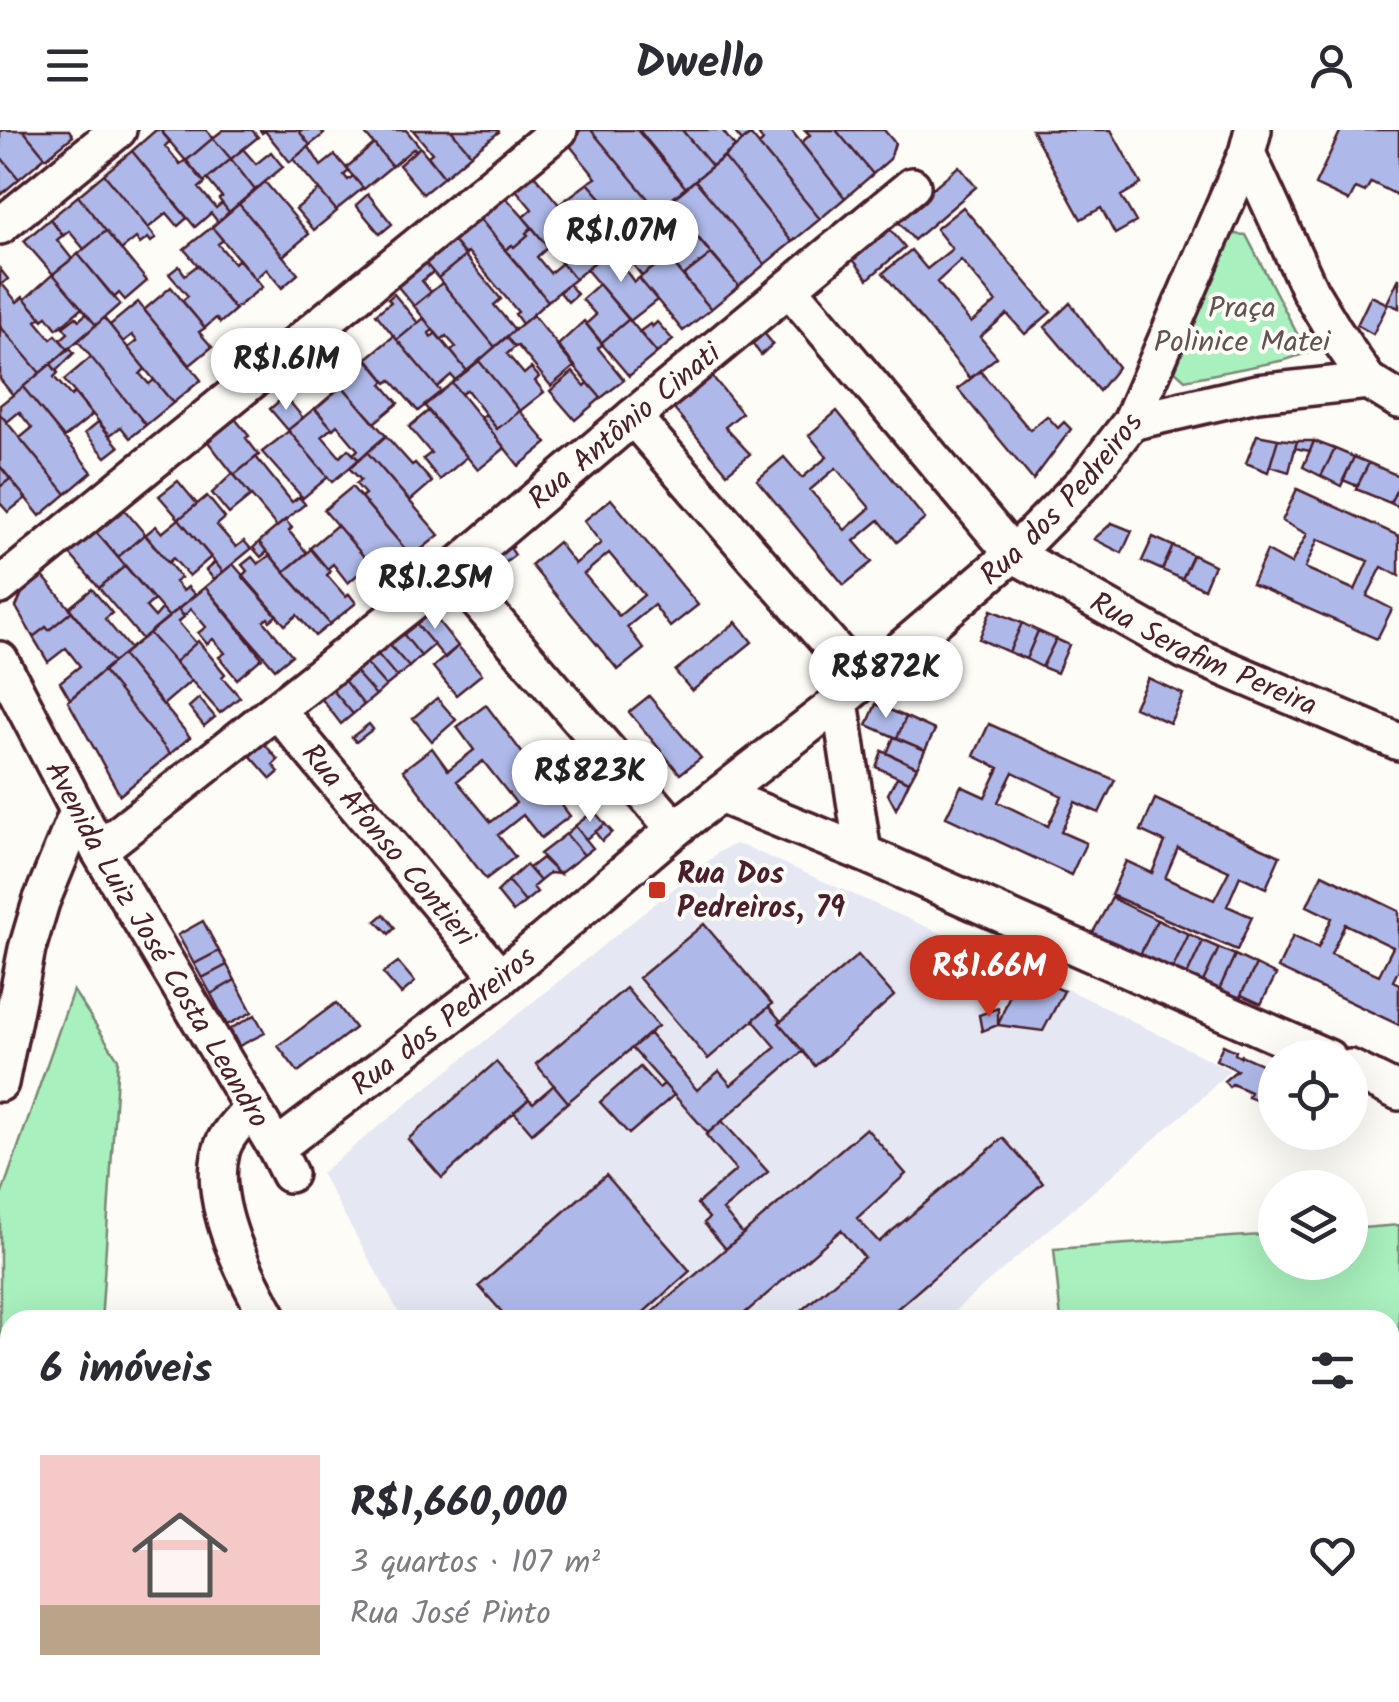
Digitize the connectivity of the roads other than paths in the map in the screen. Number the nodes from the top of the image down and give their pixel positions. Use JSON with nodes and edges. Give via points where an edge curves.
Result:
{"nodes":[{"id":1,"x":118,"y":130,"type":"edge"},
{"id":2,"x":559,"y":130,"type":"edge"},
{"id":3,"x":1250,"y":142,"type":"edge"},
{"id":4,"x":912,"y":186,"type":"dead end"},
{"id":5,"x":0,"y":226,"type":"edge"},
{"id":6,"x":790,"y":289,"type":"junction"},
{"id":7,"x":1368,"y":380,"type":"junction"},
{"id":8,"x":1399,"y":400,"type":"edge"},
{"id":9,"x":633,"y":417,"type":"junction"},
{"id":10,"x":1132,"y":422,"type":"junction"},
{"id":11,"x":1013,"y":554,"type":"junction"},
{"id":12,"x":452,"y":571,"type":"junction"},
{"id":13,"x":0,"y":586,"type":"edge"},
{"id":14,"x":0,"y":660,"type":"edge"},
{"id":15,"x":851,"y":691,"type":"junction"},
{"id":16,"x":278,"y":710,"type":"junction"},
{"id":17,"x":1399,"y":742,"type":"edge"},
{"id":18,"x":720,"y":795,"type":"junction"},
{"id":19,"x":78,"y":812,"type":"junction"},
{"id":20,"x":675,"y":829,"type":"junction"},
{"id":21,"x":99,"y":850,"type":"junction"},
{"id":22,"x":863,"y":853,"type":"junction"},
{"id":23,"x":500,"y":978,"type":"junction"},
{"id":24,"x":1290,"y":1040,"type":"edge"},
{"id":25,"x":1368,"y":1077,"type":"edge"},
{"id":26,"x":0,"y":1083,"type":"edge"},
{"id":27,"x":1399,"y":1092,"type":"edge"},
{"id":28,"x":252,"y":1108,"type":"junction"},
{"id":29,"x":282,"y":1161,"type":"joint"},
{"id":30,"x":265,"y":1310,"type":"edge"}],
"edges":[{"from":1,"to":5,"type":"street"},
{"from":2,"to":13,"type":"street"},
{"from":3,"to":7,"type":"street","via":[[1310,292]]},
{"from":3,"to":10,"type":"street","name":"Rua dos Pedreiros"},
{"from":4,"to":6,"type":"street","name":"Rua Antônio Cinati"},
{"from":6,"to":9,"type":"street","name":"Rua Antônio Cinati"},
{"from":6,"to":11,"type":"street"},
{"from":7,"to":8,"type":"street"},
{"from":7,"to":10,"type":"street","via":[[1257,393]]},
{"from":9,"to":12,"type":"street","name":"Rua Antônio Cinati"},
{"from":9,"to":15,"type":"street"},
{"from":10,"to":11,"type":"street","name":"Rua dos Pedreiros"},
{"from":11,"to":15,"type":"street","name":"Rua dos Pedreiros"},
{"from":11,"to":17,"type":"street","name":"Rua Serafim Pereira","via":[[1185,651]]},
{"from":12,"to":16,"type":"street","name":"Rua Antônio Cinati"},
{"from":12,"to":20,"type":"street"},
{"from":14,"to":19,"type":"street","name":"Avenida Luiz José Costa Leandro"},
{"from":15,"to":18,"type":"street","name":"Rua dos Pedreiros"},
{"from":15,"to":22,"type":"street"},
{"from":16,"to":21,"type":"street","name":"Rua Antônio Cinati"},
{"from":16,"to":23,"type":"street","name":"Rua Afonso Contieri"},
{"from":18,"to":20,"type":"street","name":"Rua dos Pedreiros"},
{"from":18,"to":22,"type":"street"},
{"from":19,"to":21,"type":"street","name":"Avenida Luiz José Costa Leandro"},
{"from":19,"to":26,"type":"street","via":[[27,949]]},
{"from":20,"to":23,"type":"street","name":"Rua dos Pedreiros"},
{"from":21,"to":28,"type":"street","name":"Avenida Luiz José Costa Leandro"},
{"from":22,"to":24,"type":"street"},
{"from":23,"to":29,"type":"street","name":"Rua dos Pedreiros"},
{"from":25,"to":27,"type":"street"},
{"from":28,"to":29,"type":"street","name":"Avenida Luiz José Costa Leandro"},
{"from":28,"to":30,"type":"street","via":[[221,1150],[218,1176],[225,1225]]}]}
